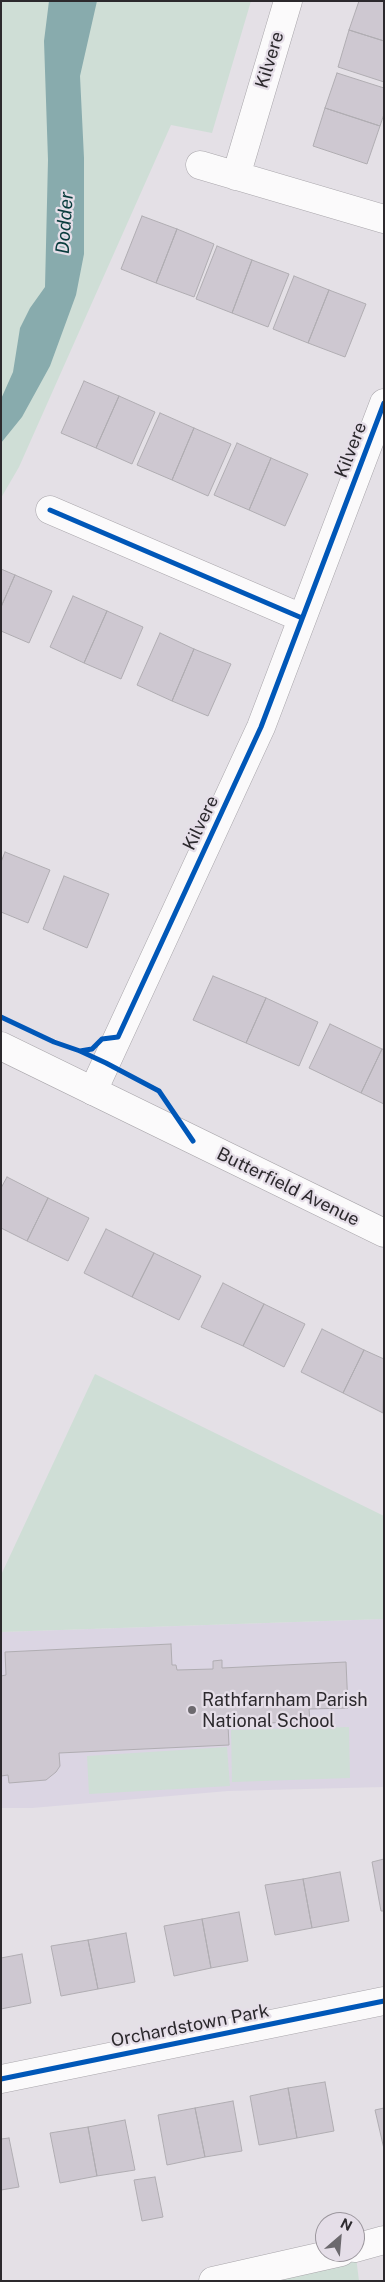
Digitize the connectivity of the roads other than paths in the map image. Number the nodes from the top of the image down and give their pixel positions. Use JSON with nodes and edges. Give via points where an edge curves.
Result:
{"nodes":[{"id":1,"x":288,"y":1,"type":"edge"},
{"id":2,"x":200,"y":165,"type":"dead end"},
{"id":3,"x":236,"y":176,"type":"junction"},
{"id":4,"x":384,"y":219,"type":"edge"},
{"id":5,"x":384,"y":403,"type":"edge"},
{"id":6,"x":50,"y":510,"type":"dead end"},
{"id":7,"x":302,"y":618,"type":"junction"},
{"id":8,"x":1,"y":1046,"type":"edge"},
{"id":9,"x":93,"y":1092,"type":"junction"},
{"id":10,"x":384,"y":1233,"type":"edge"},
{"id":11,"x":384,"y":2001,"type":"edge"},
{"id":12,"x":1,"y":2078,"type":"edge"},
{"id":13,"x":384,"y":2240,"type":"edge"},
{"id":14,"x":365,"y":2245,"type":"edge"},
{"id":15,"x":315,"y":2258,"type":"edge"},
{"id":16,"x":213,"y":2281,"type":"edge"}],
"edges":[{"from":1,"to":3,"type":"street","name":"Kilvere"},
{"from":2,"to":3,"type":"street"},
{"from":3,"to":4,"type":"street"},
{"from":5,"to":7,"type":"street","name":"Kilvere"},
{"from":6,"to":7,"type":"street"},
{"from":7,"to":9,"type":"street","name":"Kilvere","via":[[234,789]]},
{"from":8,"to":9,"type":"street","name":"Butterfield Avenue"},
{"from":9,"to":10,"type":"street","name":"Butterfield Avenue"},
{"from":11,"to":12,"type":"street","name":"Orchardstown Park"},
{"from":13,"to":14,"type":"street"},
{"from":15,"to":16,"type":"street"}]}
